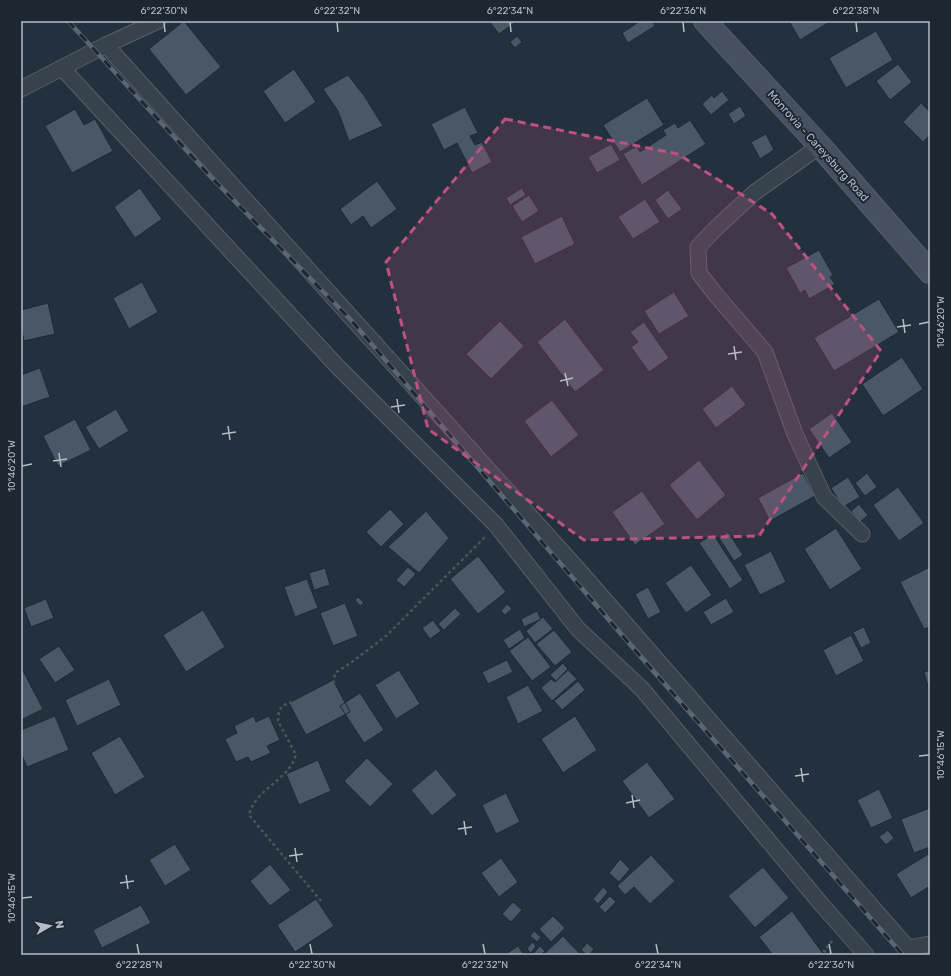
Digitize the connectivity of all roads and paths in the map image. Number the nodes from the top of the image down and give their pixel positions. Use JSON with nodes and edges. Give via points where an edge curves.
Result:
{"nodes":[{"id":1,"x":158,"y":21,"type":"edge"},
{"id":2,"x":705,"y":21,"type":"edge"},
{"id":3,"x":106,"y":45,"type":"junction"},
{"id":4,"x":62,"y":68,"type":"junction"},
{"id":5,"x":21,"y":89,"type":"edge"},
{"id":6,"x":820,"y":146,"type":"junction"},
{"id":7,"x":930,"y":272,"type":"edge"},
{"id":8,"x":496,"y":525,"type":"junction"},
{"id":9,"x":862,"y":534,"type":"dead end"},
{"id":10,"x":321,"y":901,"type":"dead end"},
{"id":11,"x":930,"y":944,"type":"edge"},
{"id":12,"x":911,"y":952,"type":"edge"},
{"id":13,"x":866,"y":955,"type":"edge"}],
"edges":[{"from":1,"to":3,"type":"street"},
{"from":2,"to":6,"type":"main road","name":"Monrovia - Careysburg Road"},
{"from":3,"to":4,"type":"street"},
{"from":3,"to":12,"type":"street","via":[[576,567]]},
{"from":4,"to":5,"type":"street"},
{"from":4,"to":8,"type":"street","via":[[337,366]]},
{"from":6,"to":7,"type":"main road","name":"Monrovia - Careysburg Road"},
{"from":6,"to":9,"type":"street","via":[[754,193],[698,247],[698,273],[765,352],[795,434],[824,497]]},
{"from":8,"to":10,"type":"path","via":[[386,636],[335,673],[332,692],[320,700],[287,703],[279,710],[278,721],[296,756],[291,767],[256,799],[249,815]]},
{"from":8,"to":13,"type":"street","via":[[578,629],[642,689]]},
{"from":11,"to":12,"type":"street"}]}
